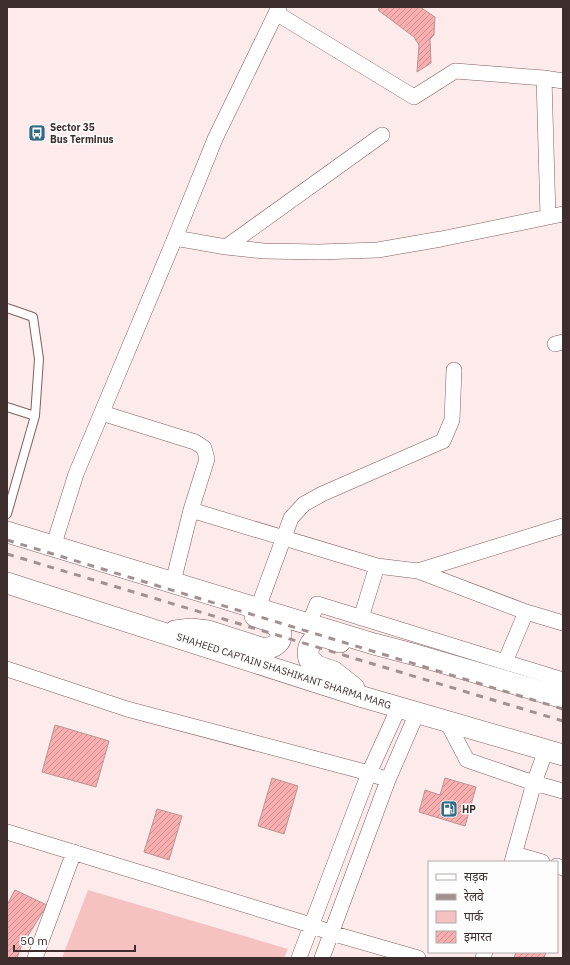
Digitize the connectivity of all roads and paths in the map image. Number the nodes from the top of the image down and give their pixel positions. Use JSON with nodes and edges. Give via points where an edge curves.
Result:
{"nodes":[{"id":1,"x":278,"y":10,"type":"edge"},
{"id":2,"x":544,"y":78,"type":"junction"},
{"id":3,"x":563,"y":81,"type":"edge"},
{"id":4,"x":382,"y":135,"type":"dead end"},
{"id":5,"x":563,"y":214,"type":"edge"},
{"id":6,"x":548,"y":217,"type":"junction"},
{"id":7,"x":175,"y":238,"type":"junction"},
{"id":8,"x":226,"y":247,"type":"junction"},
{"id":9,"x":7,"y":308,"type":"edge"},
{"id":10,"x":454,"y":370,"type":"dead end"},
{"id":11,"x":7,"y":407,"type":"edge"},
{"id":12,"x":102,"y":413,"type":"junction"},
{"id":13,"x":35,"y":416,"type":"junction"},
{"id":14,"x":191,"y":510,"type":"junction"},
{"id":15,"x":7,"y":514,"type":"edge"},
{"id":16,"x":563,"y":526,"type":"edge"},
{"id":17,"x":7,"y":532,"type":"edge"},
{"id":18,"x":282,"y":538,"type":"junction"},
{"id":19,"x":53,"y":547,"type":"junction"},
{"id":20,"x":377,"y":566,"type":"junction"},
{"id":21,"x":418,"y":571,"type":"junction"},
{"id":22,"x":7,"y":583,"type":"edge"},
{"id":23,"x":179,"y":584,"type":"junction"},
{"id":24,"x":258,"y":608,"type":"junction"},
{"id":25,"x":526,"y":612,"type":"junction"},
{"id":26,"x":361,"y":618,"type":"junction"},
{"id":27,"x":563,"y":623,"type":"edge"},
{"id":28,"x":309,"y":624,"type":"junction"},
{"id":29,"x":164,"y":633,"type":"junction"},
{"id":30,"x":374,"y":644,"type":"junction"},
{"id":31,"x":505,"y":662,"type":"junction"},
{"id":32,"x":7,"y":669,"type":"edge"},
{"id":33,"x":563,"y":680,"type":"edge"},
{"id":34,"x":364,"y":697,"type":"junction"},
{"id":35,"x":563,"y":698,"type":"edge"},
{"id":36,"x":408,"y":710,"type":"junction"},
{"id":37,"x":447,"y":722,"type":"junction"},
{"id":38,"x":554,"y":753,"type":"edge"},
{"id":39,"x":369,"y":773,"type":"junction"},
{"id":40,"x":388,"y":780,"type":"junction"},
{"id":41,"x":534,"y":783,"type":"junction"},
{"id":42,"x":563,"y":791,"type":"edge"},
{"id":43,"x":7,"y":832,"type":"edge"},
{"id":44,"x":74,"y":852,"type":"junction"},
{"id":45,"x":513,"y":858,"type":"edge"},
{"id":46,"x":535,"y":861,"type":"edge"},
{"id":47,"x":311,"y":926,"type":"junction"},
{"id":48,"x":331,"y":933,"type":"junction"},
{"id":49,"x":35,"y":958,"type":"edge"},
{"id":50,"x":298,"y":958,"type":"edge"},
{"id":51,"x":322,"y":958,"type":"edge"},
{"id":52,"x":418,"y":958,"type":"edge"}],
"edges":[{"from":1,"to":2,"type":"street","via":[[414,97],[455,70]]},
{"from":1,"to":7,"type":"street","via":[[214,139]]},
{"from":2,"to":3,"type":"street"},
{"from":2,"to":6,"type":"street"},
{"from":4,"to":8,"type":"street"},
{"from":5,"to":6,"type":"street"},
{"from":6,"to":8,"type":"street","via":[[378,250],[264,251]]},
{"from":7,"to":8,"type":"street"},
{"from":7,"to":12,"type":"street"},
{"from":9,"to":13,"type":"lane","via":[[33,317],[39,359]]},
{"from":10,"to":18,"type":"street","via":[[452,420],[443,441],[304,504],[291,518]]},
{"from":11,"to":13,"type":"lane"},
{"from":12,"to":14,"type":"street","via":[[195,442],[204,448],[207,459]]},
{"from":12,"to":19,"type":"street","via":[[76,474]]},
{"from":13,"to":15,"type":"lane"},
{"from":14,"to":18,"type":"street"},
{"from":14,"to":23,"type":"street"},
{"from":16,"to":21,"type":"street"},
{"from":17,"to":19,"type":"main road"},
{"from":18,"to":20,"type":"street"},
{"from":18,"to":24,"type":"street"},
{"from":19,"to":23,"type":"main road"},
{"from":20,"to":21,"type":"street"},
{"from":20,"to":26,"type":"street"},
{"from":21,"to":25,"type":"street"},
{"from":22,"to":29,"type":"main road","name":"SHAHEED CAPTAIN SHASHIKANT SHARMA MARG"},
{"from":23,"to":24,"type":"main road"},
{"from":23,"to":29,"type":"main road","via":[[219,603],[272,623],[280,632],[280,638],[278,644],[267,649],[191,628]]},
{"from":24,"to":28,"type":"main road"},
{"from":25,"to":27,"type":"street"},
{"from":25,"to":31,"type":"street"},
{"from":26,"to":28,"type":"street","via":[[317,604]]},
{"from":26,"to":31,"type":"street"},
{"from":28,"to":30,"type":"main road"},
{"from":29,"to":34,"type":"main road","name":"SHAHEED CAPTAIN SHASHIKANT SHARMA MARG"},
{"from":30,"to":34,"type":"main road","via":[[346,644],[321,637],[315,639],[308,648],[312,663],[334,672]]},
{"from":30,"to":35,"type":"main road"},
{"from":31,"to":33,"type":"street"},
{"from":32,"to":39,"type":"street","via":[[127,709]]},
{"from":34,"to":36,"type":"main road","name":"SHAHEED CAPTAIN SHASHIKANT SHARMA MARG"},
{"from":36,"to":37,"type":"main road","name":"SHAHEED CAPTAIN SHASHIKANT SHARMA MARG"},
{"from":36,"to":39,"type":"street"},
{"from":36,"to":40,"type":"street"},
{"from":37,"to":38,"type":"main road","name":"SHAHEED CAPTAIN SHASHIKANT SHARMA MARG"},
{"from":37,"to":41,"type":"street","via":[[467,760]]},
{"from":38,"to":41,"type":"street"},
{"from":39,"to":40,"type":"street"},
{"from":39,"to":47,"type":"street"},
{"from":40,"to":48,"type":"street"},
{"from":41,"to":42,"type":"street"},
{"from":41,"to":45,"type":"street"},
{"from":43,"to":44,"type":"street"},
{"from":44,"to":47,"type":"street"},
{"from":44,"to":49,"type":"street"},
{"from":45,"to":46,"type":"street"},
{"from":47,"to":48,"type":"street"},
{"from":47,"to":50,"type":"street"},
{"from":48,"to":51,"type":"street"},
{"from":48,"to":52,"type":"street"}]}
